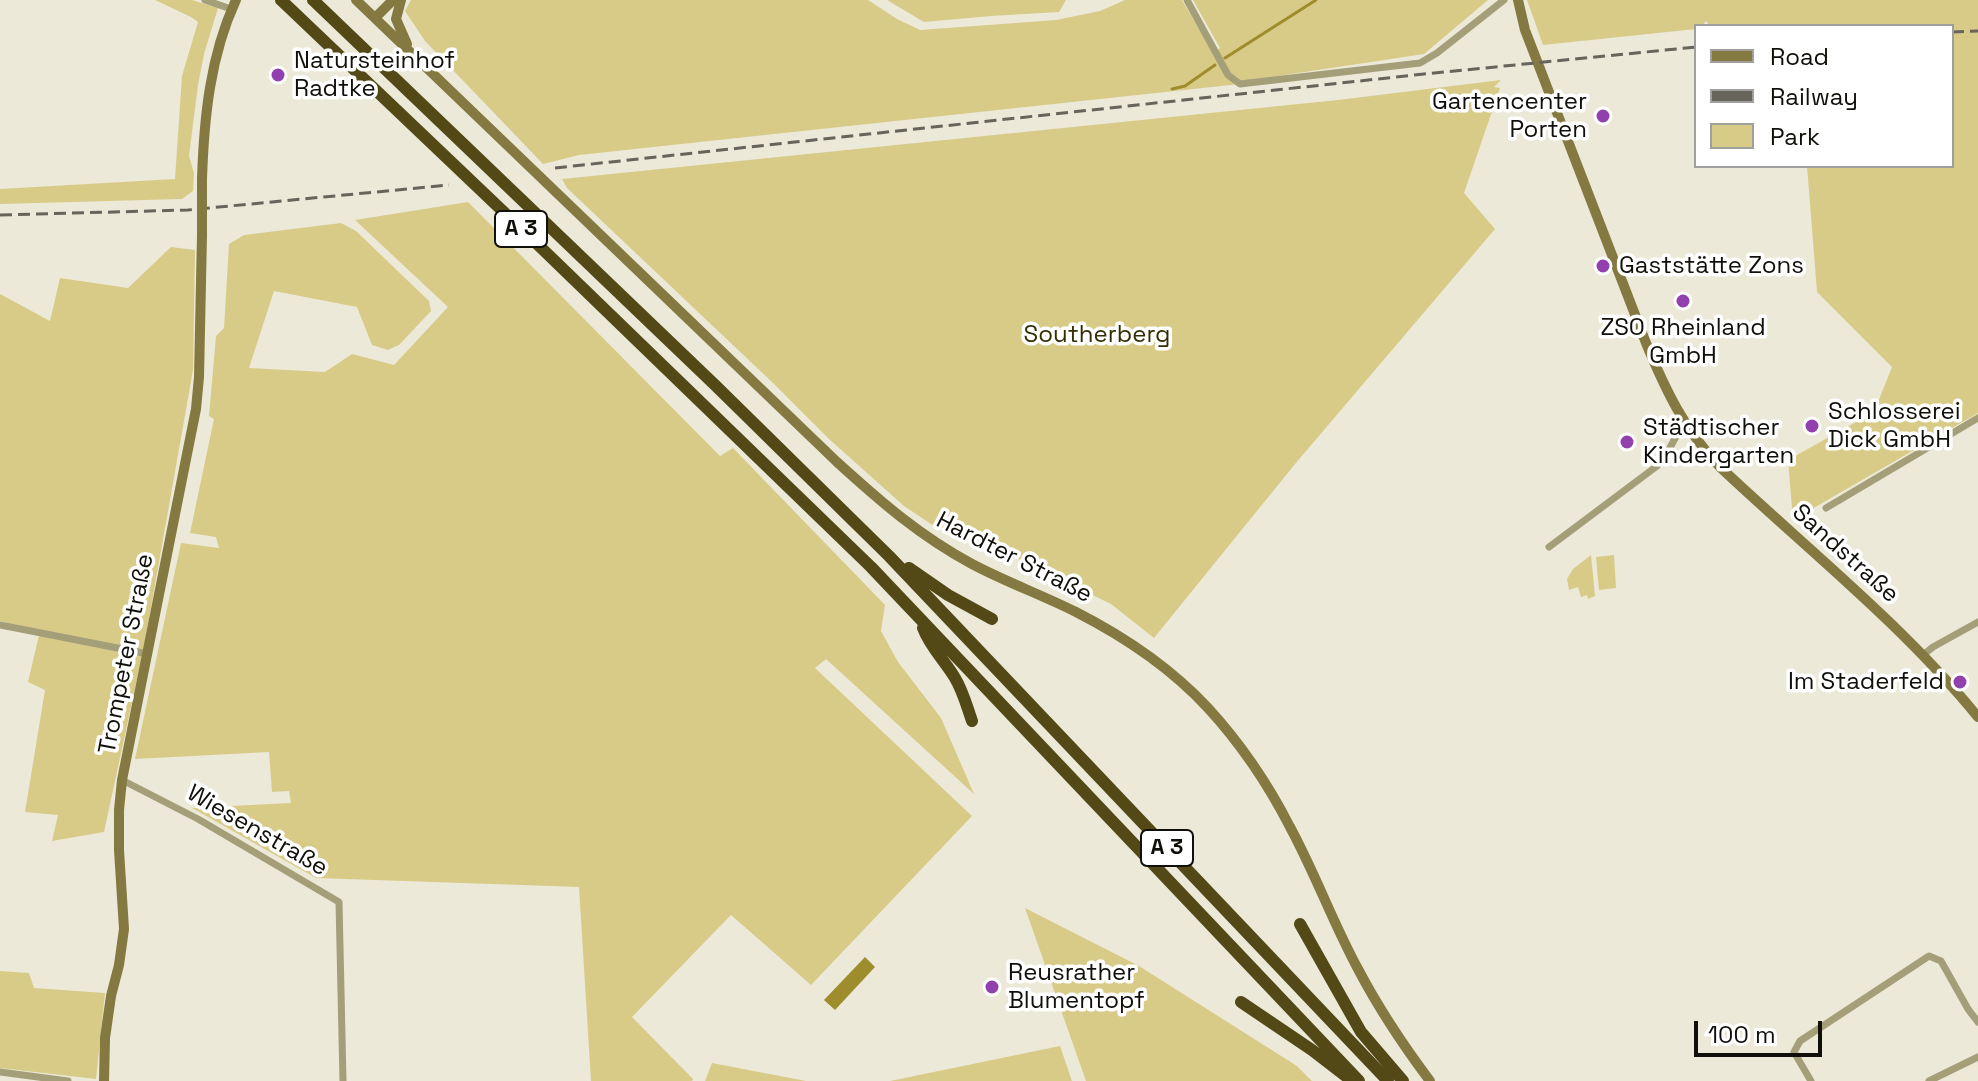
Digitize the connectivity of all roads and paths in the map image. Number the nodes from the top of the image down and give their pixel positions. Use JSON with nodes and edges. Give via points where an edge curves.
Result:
{"nodes":[{"id":1,"x":205,"y":0,"type":"edge"},
{"id":2,"x":281,"y":0,"type":"edge"},
{"id":3,"x":313,"y":0,"type":"edge"},
{"id":4,"x":356,"y":0,"type":"edge"},
{"id":5,"x":393,"y":0,"type":"edge"},
{"id":6,"x":401,"y":0,"type":"edge"},
{"id":7,"x":1187,"y":0,"type":"edge"},
{"id":8,"x":1504,"y":0,"type":"edge"},
{"id":9,"x":1518,"y":0,"type":"edge"},
{"id":10,"x":234,"y":4,"type":"edge"},
{"id":11,"x":375,"y":18,"type":"junction"},
{"id":12,"x":417,"y":59,"type":"junction"},
{"id":13,"x":1978,"y":418,"type":"edge"},
{"id":14,"x":1684,"y":422,"type":"junction"},
{"id":15,"x":1826,"y":508,"type":"dead end"},
{"id":16,"x":1549,"y":547,"type":"dead end"},
{"id":17,"x":889,"y":556,"type":"junction"},
{"id":18,"x":992,"y":619,"type":"dead end"},
{"id":19,"x":921,"y":622,"type":"junction"},
{"id":20,"x":1978,"y":622,"type":"edge"},
{"id":21,"x":0,"y":625,"type":"edge"},
{"id":22,"x":148,"y":654,"type":"junction"},
{"id":23,"x":1923,"y":655,"type":"junction"},
{"id":24,"x":1978,"y":717,"type":"edge"},
{"id":25,"x":972,"y":721,"type":"dead end"},
{"id":26,"x":122,"y":780,"type":"junction"},
{"id":27,"x":1300,"y":924,"type":"dead end"},
{"id":28,"x":1241,"y":1002,"type":"dead end"},
{"id":29,"x":1978,"y":1022,"type":"edge"},
{"id":30,"x":1978,"y":1057,"type":"edge"},
{"id":31,"x":0,"y":1072,"type":"edge"},
{"id":32,"x":68,"y":1081,"type":"edge"},
{"id":33,"x":104,"y":1081,"type":"edge"},
{"id":34,"x":343,"y":1081,"type":"edge"},
{"id":35,"x":1352,"y":1081,"type":"edge"},
{"id":36,"x":1359,"y":1081,"type":"edge"},
{"id":37,"x":1388,"y":1081,"type":"edge"},
{"id":38,"x":1403,"y":1081,"type":"edge"},
{"id":39,"x":1430,"y":1081,"type":"edge"},
{"id":40,"x":1811,"y":1081,"type":"edge"},
{"id":41,"x":1929,"y":1081,"type":"edge"}],
"edges":[{"from":1,"to":10,"type":"street"},
{"from":2,"to":19,"type":"highway","number":"A 3","via":[[749,448]]},
{"from":3,"to":17,"type":"highway","number":"A 3"},
{"from":4,"to":11,"type":"main road","name":"Hardter Straße"},
{"from":5,"to":11,"type":"main road"},
{"from":6,"to":12,"type":"main road","via":[[398,26]]},
{"from":7,"to":8,"type":"street","via":[[1228,75],[1240,84],[1420,63]]},
{"from":9,"to":14,"type":"main road","name":"Sandstraße","via":[[1646,343]]},
{"from":10,"to":22,"type":"main road","name":"Trompeter Straße","bridge":true,"via":[[207,102],[196,409]]},
{"from":11,"to":12,"type":"main road","name":"Hardter Straße"},
{"from":12,"to":39,"type":"main road","name":"Hardter Straße","via":[[887,507],[974,565],[1109,630],[1177,678],[1207,707],[1268,787],[1357,967]]},
{"from":13,"to":15,"type":"street"},
{"from":14,"to":16,"type":"street","via":[[1657,466]]},
{"from":14,"to":23,"type":"main road","name":"Sandstraße","via":[[1720,467]]},
{"from":17,"to":18,"type":"highway"},
{"from":17,"to":37,"type":"highway","number":"A 3"},
{"from":19,"to":25,"type":"highway","via":[[928,642],[958,682]]},
{"from":19,"to":36,"type":"highway","number":"A 3"},
{"from":20,"to":23,"type":"street"},
{"from":21,"to":22,"type":"street"},
{"from":22,"to":26,"type":"main road","name":"Trompeter Straße"},
{"from":23,"to":24,"type":"main road","name":"Sandstraße"},
{"from":26,"to":33,"type":"main road","name":"Trompeter Straße","via":[[124,929],[105,1038]]},
{"from":26,"to":34,"type":"street","name":"Wiesenstraße","via":[[339,902]]},
{"from":27,"to":38,"type":"highway","via":[[1361,1032]]},
{"from":28,"to":35,"type":"highway"},
{"from":29,"to":40,"type":"street","via":[[1941,961],[1929,956],[1800,1041],[1794,1052]]},
{"from":30,"to":41,"type":"street"},
{"from":31,"to":32,"type":"street"}]}
